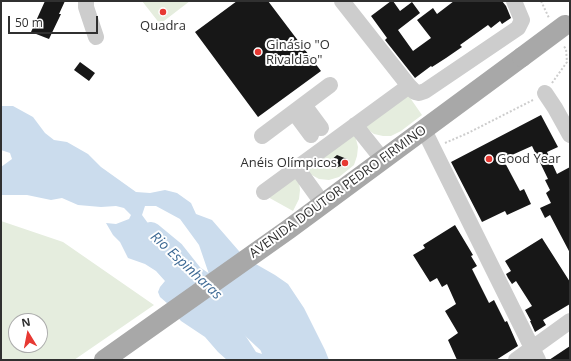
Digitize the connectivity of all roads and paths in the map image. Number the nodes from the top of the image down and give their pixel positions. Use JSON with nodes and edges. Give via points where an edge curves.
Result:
{"nodes":[{"id":1,"x":86,"y":1,"type":"edge"},
{"id":2,"x":342,"y":1,"type":"edge"},
{"id":3,"x":514,"y":1,"type":"edge"},
{"id":4,"x":540,"y":1,"type":"edge"},
{"id":5,"x":562,"y":28,"type":"edge"},
{"id":6,"x":96,"y":37,"type":"dead end"},
{"id":7,"x":330,"y":85,"type":"dead end"},
{"id":8,"x":409,"y":86,"type":"junction"},
{"id":9,"x":544,"y":93,"type":"junction"},
{"id":10,"x":299,"y":108,"type":"junction"},
{"id":11,"x":355,"y":125,"type":"junction"},
{"id":12,"x":424,"y":130,"type":"junction"},
{"id":13,"x":262,"y":136,"type":"dead end"},
{"id":14,"x":570,"y":136,"type":"edge"},
{"id":15,"x":321,"y":139,"type":"junction"},
{"id":16,"x":433,"y":148,"type":"junction"},
{"id":17,"x":383,"y":160,"type":"junction"},
{"id":18,"x":297,"y":168,"type":"junction"},
{"id":19,"x":264,"y":192,"type":"dead end"},
{"id":20,"x":323,"y":204,"type":"junction"},
{"id":21,"x":570,"y":321,"type":"edge"},
{"id":22,"x":536,"y":354,"type":"edge"},
{"id":23,"x":104,"y":360,"type":"edge"},
{"id":24,"x":516,"y":360,"type":"edge"}],
"edges":[{"from":1,"to":6,"type":"street"},
{"from":2,"to":8,"type":"street"},
{"from":3,"to":8,"type":"street","via":[[522,20],[518,28],[425,91],[415,92]]},
{"from":4,"to":5,"type":"path"},
{"from":5,"to":9,"type":"path","via":[[567,62]]},
{"from":5,"to":12,"type":"main road","name":"AVENIDA DOUTOR PEDRO FIRMINO","bridge":true},
{"from":7,"to":10,"type":"street"},
{"from":8,"to":11,"type":"street"},
{"from":9,"to":14,"type":"street","via":[[556,108]]},
{"from":9,"to":16,"type":"path","via":[[468,133]]},
{"from":10,"to":13,"type":"street"},
{"from":10,"to":15,"type":"street"},
{"from":11,"to":15,"type":"street"},
{"from":11,"to":17,"type":"street"},
{"from":12,"to":16,"type":"street"},
{"from":12,"to":17,"type":"main road","name":"AVENIDA DOUTOR PEDRO FIRMINO"},
{"from":15,"to":18,"type":"street"},
{"from":16,"to":22,"type":"street"},
{"from":17,"to":20,"type":"main road","name":"AVENIDA DOUTOR PEDRO FIRMINO"},
{"from":18,"to":19,"type":"street"},
{"from":18,"to":20,"type":"street"},
{"from":20,"to":23,"type":"main road","name":"AVENIDA DOUTOR PEDRO FIRMINO"},
{"from":21,"to":22,"type":"street"},
{"from":22,"to":24,"type":"street"}]}
